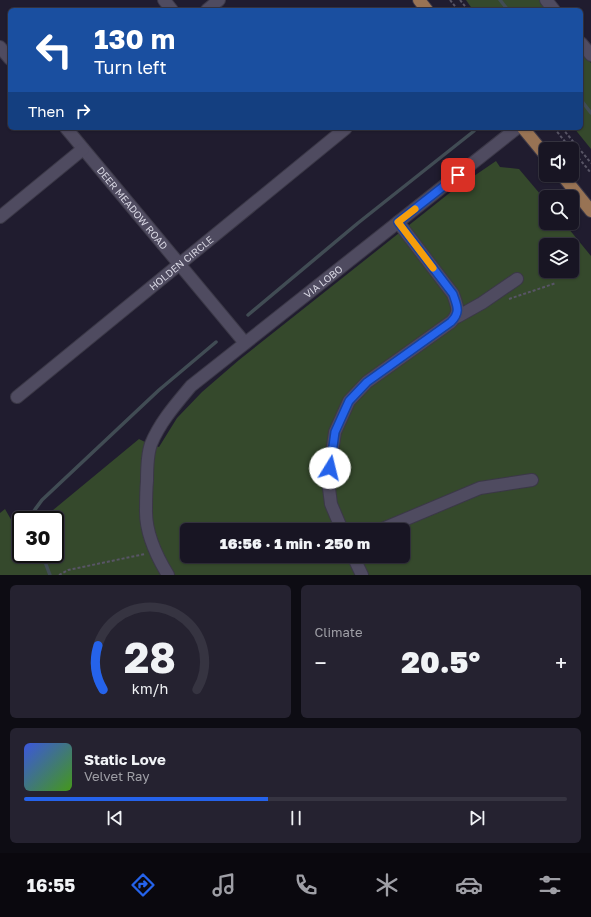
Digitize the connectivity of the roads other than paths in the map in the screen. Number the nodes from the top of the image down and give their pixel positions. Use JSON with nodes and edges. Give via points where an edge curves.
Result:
{"nodes":[{"id":1,"x":164,"y":0,"type":"edge"},
{"id":2,"x":219,"y":0,"type":"edge"},
{"id":3,"x":419,"y":0,"type":"edge"},
{"id":4,"x":546,"y":0,"type":"edge"},
{"id":5,"x":170,"y":8,"type":"edge"},
{"id":6,"x":209,"y":8,"type":"edge"},
{"id":7,"x":425,"y":8,"type":"edge"},
{"id":8,"x":552,"y":8,"type":"edge"},
{"id":9,"x":583,"y":46,"type":"edge"},
{"id":10,"x":0,"y":47,"type":"edge"},
{"id":11,"x":591,"y":56,"type":"edge"},
{"id":12,"x":8,"y":57,"type":"edge"},
{"id":13,"x":68,"y":130,"type":"edge"},
{"id":14,"x":344,"y":130,"type":"edge"},
{"id":15,"x":514,"y":130,"type":"edge"},
{"id":16,"x":525,"y":130,"type":"edge"},
{"id":17,"x":539,"y":147,"type":"edge"},
{"id":18,"x":83,"y":149,"type":"junction"},
{"id":19,"x":568,"y":182,"type":"edge"},
{"id":20,"x":591,"y":211,"type":"edge"},
{"id":21,"x":0,"y":217,"type":"edge"},
{"id":22,"x":398,"y":222,"type":"junction"},
{"id":23,"x":179,"y":265,"type":"junction"},
{"id":24,"x":517,"y":278,"type":"dead end"},
{"id":25,"x":457,"y":317,"type":"junction"},
{"id":26,"x":245,"y":343,"type":"junction"},
{"id":27,"x":17,"y":397,"type":"dead end"},
{"id":28,"x":532,"y":480,"type":"dead end"},
{"id":29,"x":339,"y":523,"type":"edge"},
{"id":30,"x":397,"y":523,"type":"edge"},
{"id":31,"x":356,"y":563,"type":"edge"},
{"id":32,"x":168,"y":575,"type":"edge"},
{"id":33,"x":362,"y":575,"type":"edge"}],
"edges":[{"from":1,"to":5,"type":"street"},
{"from":2,"to":6,"type":"street"},
{"from":3,"to":7,"type":"main road"},
{"from":4,"to":8,"type":"street"},
{"from":9,"to":11,"type":"street"},
{"from":10,"to":12,"type":"street"},
{"from":13,"to":18,"type":"street","name":"DEER MEADOW ROAD"},
{"from":14,"to":23,"type":"street","name":"HOLDEN CIRCLE"},
{"from":15,"to":22,"type":"street","name":"VIA LOBO"},
{"from":16,"to":17,"type":"main road"},
{"from":18,"to":21,"type":"street"},
{"from":18,"to":23,"type":"street","name":"DEER MEADOW ROAD"},
{"from":19,"to":20,"type":"main road"},
{"from":22,"to":25,"type":"street","via":[[453,294],[458,306]]},
{"from":22,"to":26,"type":"street","name":"VIA LOBO"},
{"from":23,"to":26,"type":"street","name":"DEER MEADOW ROAD"},
{"from":23,"to":27,"type":"street","name":"HOLDEN CIRCLE"},
{"from":24,"to":25,"type":"street"},
{"from":25,"to":29,"type":"street","via":[[367,382],[349,401],[335,432],[328,480],[331,504]]},
{"from":26,"to":32,"type":"street","name":"VIA LOBO","via":[[191,386],[174,406],[151,445],[146,513],[151,539]]},
{"from":28,"to":30,"type":"street","via":[[480,488]]},
{"from":31,"to":33,"type":"street"}]}
